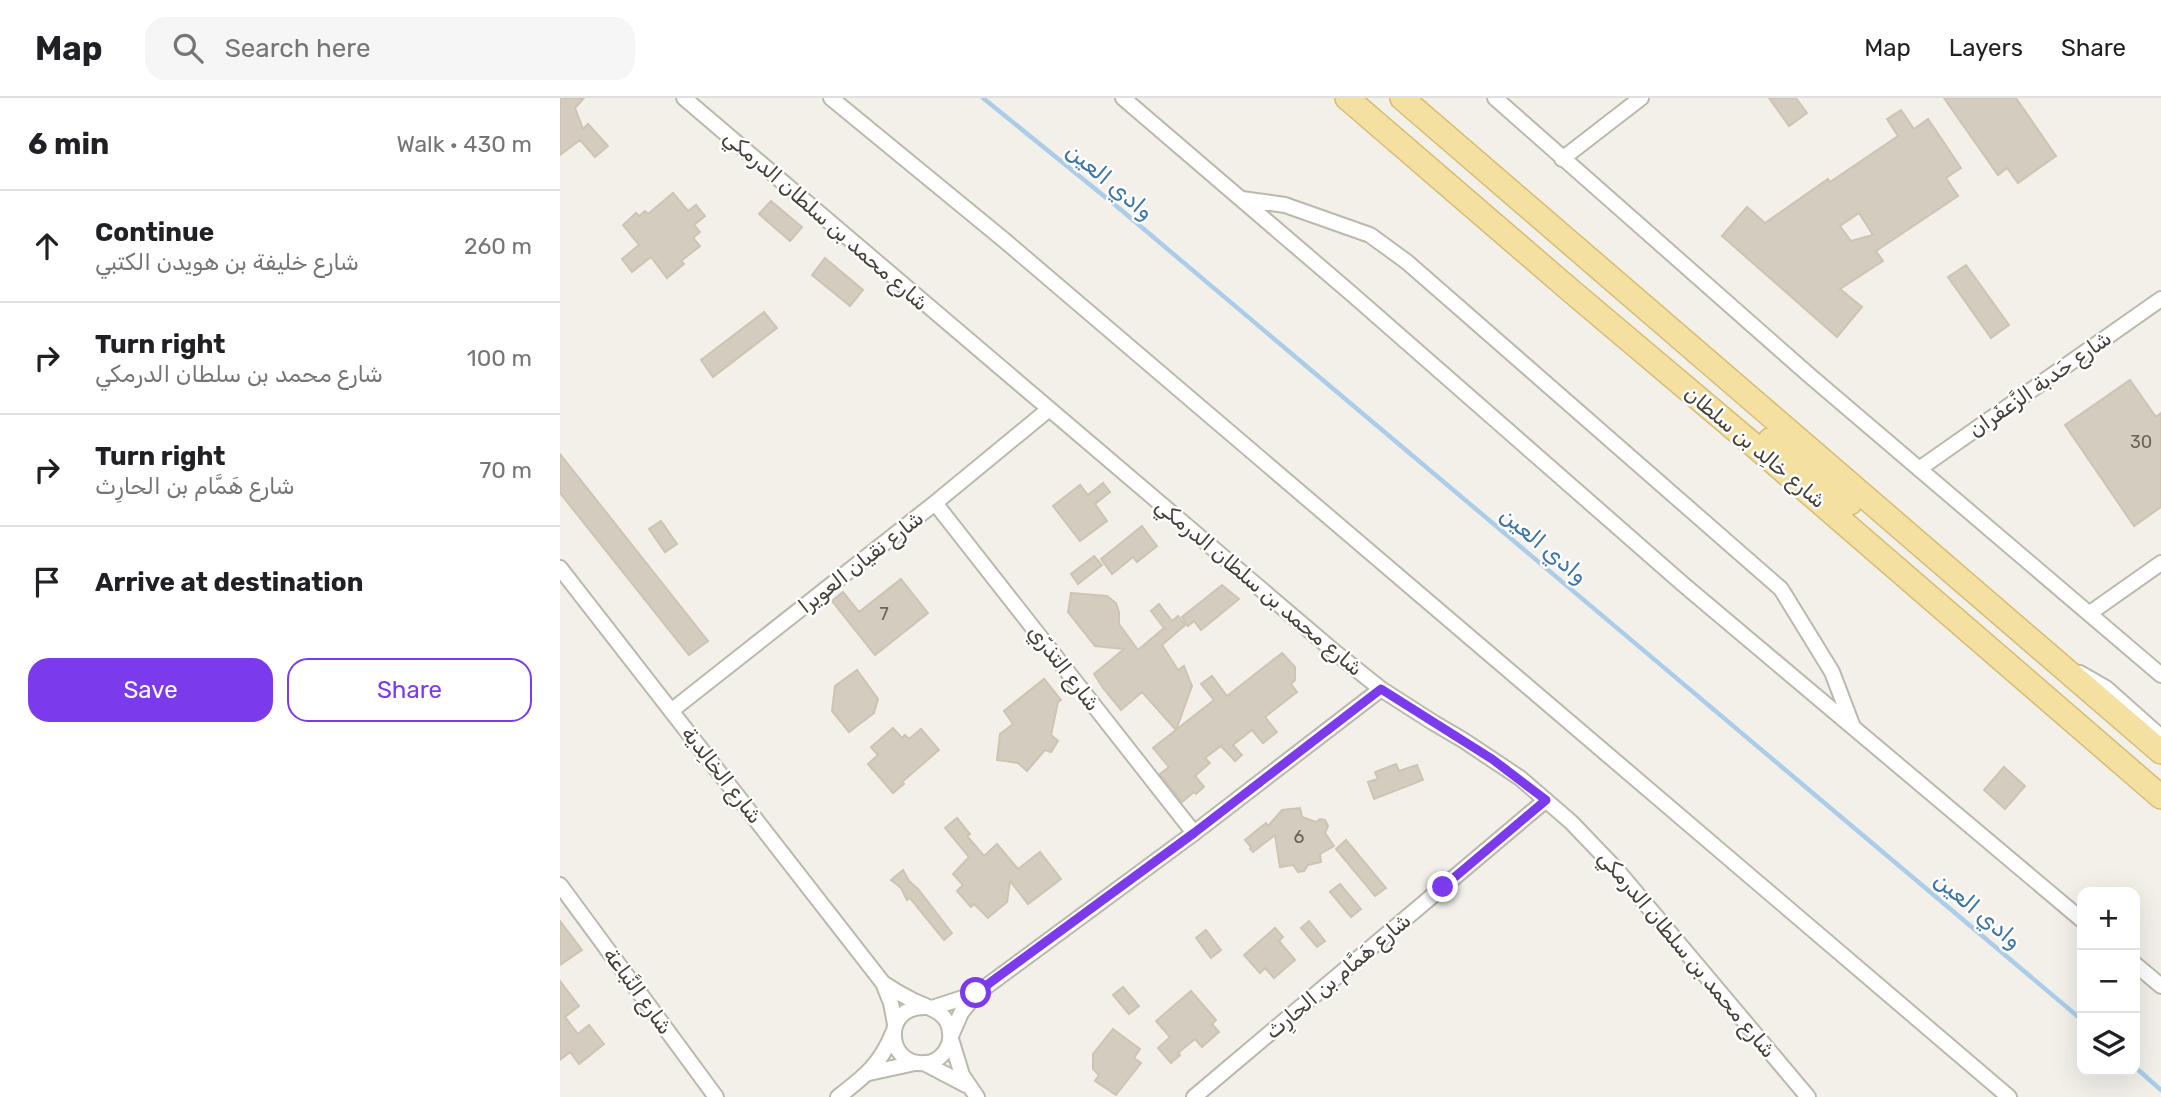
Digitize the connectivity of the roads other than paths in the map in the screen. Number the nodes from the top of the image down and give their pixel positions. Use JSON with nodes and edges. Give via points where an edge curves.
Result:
{"nodes":[{"id":1,"x":684,"y":98,"type":"edge"},
{"id":2,"x":831,"y":98,"type":"edge"},
{"id":3,"x":1123,"y":98,"type":"edge"},
{"id":4,"x":1347,"y":98,"type":"edge"},
{"id":5,"x":1402,"y":98,"type":"edge"},
{"id":6,"x":1495,"y":98,"type":"edge"},
{"id":7,"x":1641,"y":98,"type":"edge"},
{"id":8,"x":1562,"y":159,"type":"junction"},
{"id":9,"x":1242,"y":199,"type":"junction"},
{"id":10,"x":2161,"y":299,"type":"edge"},
{"id":11,"x":1048,"y":410,"type":"junction"},
{"id":12,"x":1756,"y":447,"type":"junction"},
{"id":13,"x":1919,"y":469,"type":"junction"},
{"id":14,"x":935,"y":503,"type":"junction"},
{"id":15,"x":1921,"y":545,"type":"junction"},
{"id":16,"x":2161,"y":563,"type":"edge"},
{"id":17,"x":560,"y":568,"type":"edge"},
{"id":18,"x":2090,"y":613,"type":"junction"},
{"id":19,"x":2065,"y":669,"type":"junction"},
{"id":20,"x":2161,"y":675,"type":"edge"},
{"id":21,"x":1381,"y":689,"type":"junction"},
{"id":22,"x":671,"y":711,"type":"junction"},
{"id":23,"x":1853,"y":728,"type":"junction"},
{"id":24,"x":2161,"y":737,"type":"edge"},
{"id":25,"x":2161,"y":752,"type":"edge"},
{"id":26,"x":2161,"y":797,"type":"edge"},
{"id":27,"x":1546,"y":800,"type":"junction"},
{"id":28,"x":1194,"y":833,"type":"junction"},
{"id":29,"x":560,"y":886,"type":"edge"},
{"id":30,"x":2077,"y":916,"type":"edge"},
{"id":31,"x":2140,"y":968,"type":"edge"},
{"id":32,"x":883,"y":983,"type":"junction"},
{"id":33,"x":2161,"y":986,"type":"edge"},
{"id":34,"x":976,"y":993,"type":"junction"},
{"id":35,"x":930,"y":1007,"type":"junction"},
{"id":36,"x":894,"y":1028,"type":"junction"},
{"id":37,"x":951,"y":1036,"type":"junction"},
{"id":38,"x":920,"y":1063,"type":"junction"},
{"id":39,"x":868,"y":1074,"type":"junction"},
{"id":40,"x":972,"y":1092,"type":"edge"},
{"id":41,"x":716,"y":1097,"type":"edge"},
{"id":42,"x":838,"y":1097,"type":"edge"},
{"id":43,"x":1194,"y":1097,"type":"edge"},
{"id":44,"x":1808,"y":1097,"type":"edge"},
{"id":45,"x":2009,"y":1097,"type":"edge"}],
"edges":[{"from":1,"to":11,"type":"street","name":"شارع محمد بن سلطان الدرمكي"},
{"from":2,"to":45,"type":"street"},
{"from":3,"to":9,"type":"street"},
{"from":4,"to":12,"type":"main road","name":"شارع خالِد بن سلطان"},
{"from":5,"to":15,"type":"main road","name":"شارع خالِد بن سلطان"},
{"from":6,"to":8,"type":"street"},
{"from":7,"to":8,"type":"street"},
{"from":8,"to":13,"type":"street"},
{"from":9,"to":23,"type":"street"},
{"from":9,"to":23,"type":"street","via":[[1296,208],[1370,235],[1433,284],[1781,589],[1832,672]]},
{"from":10,"to":13,"type":"street","name":"شارع حَدبة الزَّعفَران"},
{"from":11,"to":14,"type":"street","name":"شارع نقيان العويرا"},
{"from":11,"to":21,"type":"street","name":"شارع محمد بن سلطان الدرمكي"},
{"from":12,"to":15,"type":"main road","via":[[1761,440],[1770,440],[1882,528]]},
{"from":12,"to":26,"type":"main road","name":"شارع خالِد بن سلطان"},
{"from":13,"to":18,"type":"street"},
{"from":14,"to":22,"type":"street","name":"شارع نقيان العويرا"},
{"from":14,"to":28,"type":"street","name":"شارع التذرّي"},
{"from":15,"to":19,"type":"main road","name":"شارع خالِد بن سلطان"},
{"from":16,"to":18,"type":"street"},
{"from":17,"to":22,"type":"street","name":"شارع الخالِدية"},
{"from":18,"to":20,"type":"street"},
{"from":19,"to":24,"type":"street","via":[[2097,682]]},
{"from":19,"to":25,"type":"main road","name":"شارع خالِد بن سلطان"},
{"from":21,"to":27,"type":"street","name":"شارع محمد بن سلطان الدرمكي","via":[[1492,759]]},
{"from":21,"to":28,"type":"street"},
{"from":22,"to":32,"type":"street","name":"شارع الخالِدية"},
{"from":23,"to":30,"type":"street"},
{"from":27,"to":43,"type":"street","name":"شارع هَمَّام بن الحارِث"},
{"from":27,"to":44,"type":"street","name":"شارع محمد بن سلطان الدرمكي","via":[[1617,870]]},
{"from":28,"to":34,"type":"street"},
{"from":29,"to":41,"type":"street","name":"شارع النَّباعة"},
{"from":31,"to":33,"type":"street"},
{"from":32,"to":35,"type":"street","name":"شارع الخالِدية"},
{"from":32,"to":36,"type":"street","name":"شارع الخالِدية"},
{"from":34,"to":35,"type":"street"},
{"from":34,"to":37,"type":"street"},
{"from":35,"to":36,"type":"street","via":[[909,1009]]},
{"from":35,"to":37,"type":"street","via":[[946,1019]]},
{"from":36,"to":38,"type":"street","via":[[897,1048]]},
{"from":36,"to":39,"type":"street"},
{"from":37,"to":38,"type":"street","via":[[945,1052],[932,1062]]},
{"from":37,"to":40,"type":"street","via":[[957,1063]]},
{"from":38,"to":39,"type":"street"},
{"from":38,"to":40,"type":"street","via":[[947,1073]]},
{"from":39,"to":42,"type":"street"}]}
